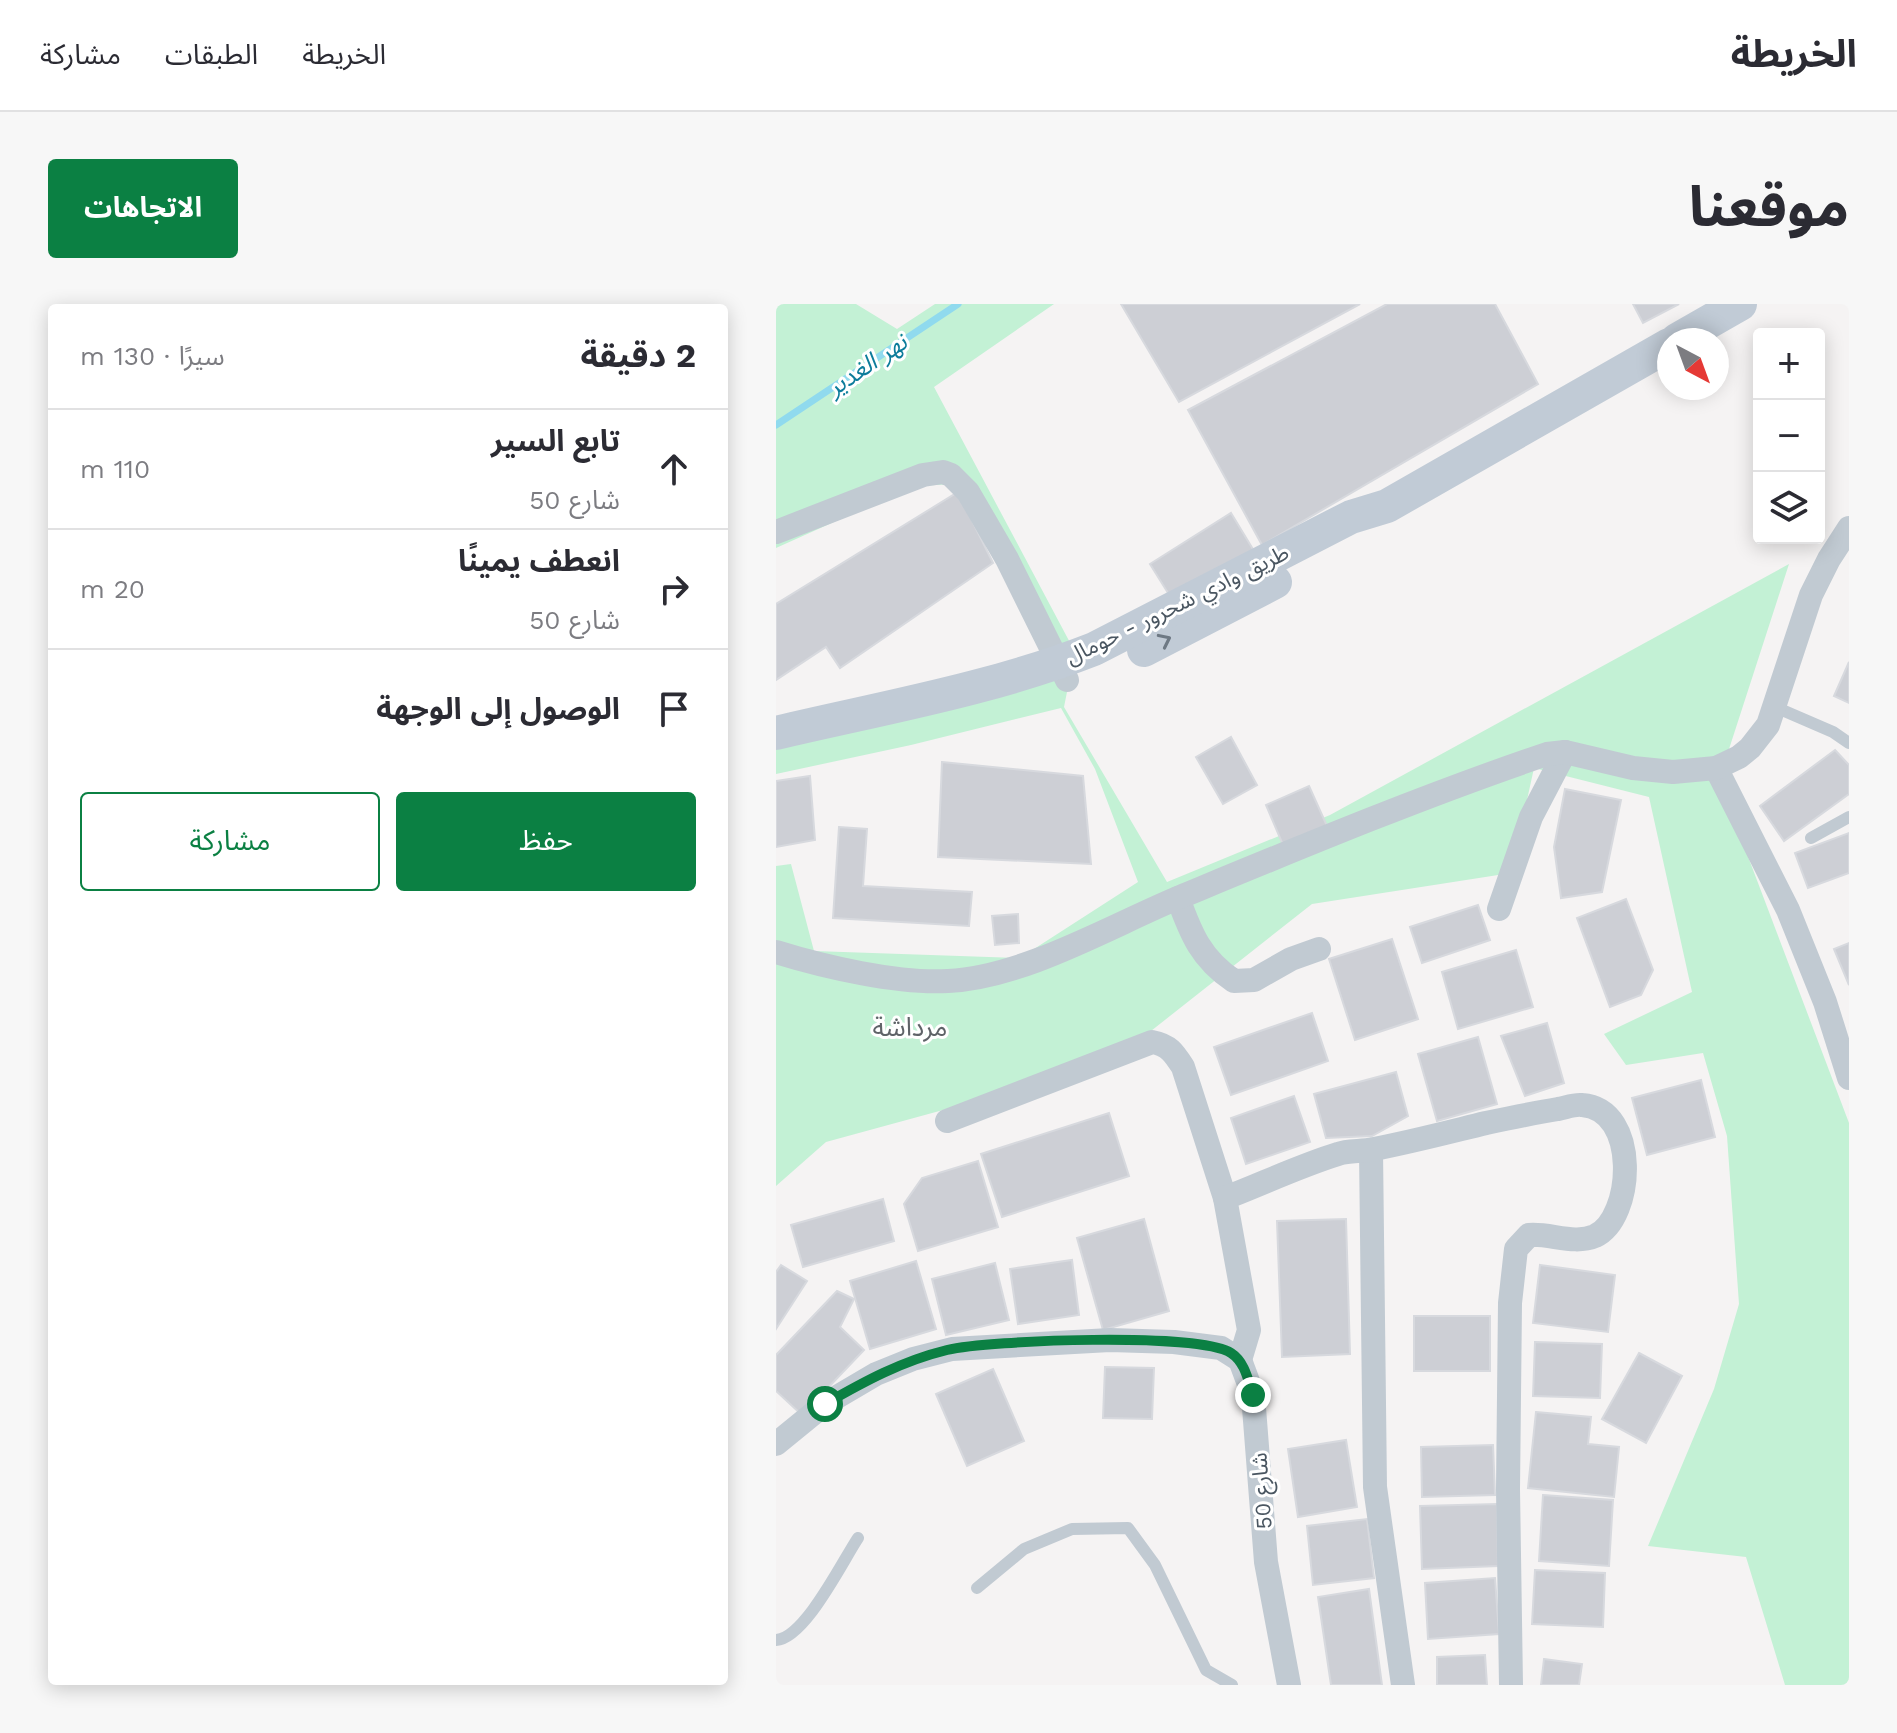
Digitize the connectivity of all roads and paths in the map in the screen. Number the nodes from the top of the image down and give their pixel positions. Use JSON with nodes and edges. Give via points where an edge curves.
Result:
{"nodes":[{"id":1,"x":1740,"y":304,"type":"edge"},
{"id":2,"x":1698,"y":328,"type":"edge"},
{"id":3,"x":1657,"y":352,"type":"edge"},
{"id":4,"x":1849,"y":528,"type":"edge"},
{"id":5,"x":776,"y":532,"type":"edge"},
{"id":6,"x":1063,"y":672,"type":"junction"},
{"id":7,"x":1775,"y":707,"type":"junction"},
{"id":8,"x":776,"y":733,"type":"edge"},
{"id":9,"x":1849,"y":743,"type":"edge"},
{"id":10,"x":776,"y":751,"type":"edge"},
{"id":11,"x":1565,"y":752,"type":"junction"},
{"id":12,"x":1716,"y":768,"type":"junction"},
{"id":13,"x":1849,"y":817,"type":"edge"},
{"id":14,"x":1811,"y":838,"type":"dead end"},
{"id":15,"x":1178,"y":898,"type":"junction"},
{"id":16,"x":1499,"y":909,"type":"dead end"},
{"id":17,"x":1319,"y":949,"type":"dead end"},
{"id":18,"x":776,"y":952,"type":"edge"},
{"id":19,"x":1849,"y":1078,"type":"edge"},
{"id":20,"x":947,"y":1121,"type":"dead end"},
{"id":21,"x":1371,"y":1150,"type":"junction"},
{"id":22,"x":1225,"y":1198,"type":"junction"},
{"id":23,"x":1240,"y":1360,"type":"junction"},
{"id":24,"x":776,"y":1444,"type":"edge"},
{"id":25,"x":858,"y":1538,"type":"dead end"},
{"id":26,"x":977,"y":1588,"type":"dead end"},
{"id":27,"x":776,"y":1640,"type":"edge"},
{"id":28,"x":1232,"y":1685,"type":"edge"},
{"id":29,"x":1279,"y":1685,"type":"edge"},
{"id":30,"x":1289,"y":1685,"type":"edge"},
{"id":31,"x":1403,"y":1685,"type":"edge"},
{"id":32,"x":1511,"y":1685,"type":"edge"}],
"edges":[{"from":1,"to":2,"type":"main road"},
{"from":3,"to":6,"type":"main road","name":"طريق وادي شحرور - حومال","via":[[1387,506],[1351,517],[1137,654]]},
{"from":4,"to":7,"type":"street","via":[[1811,595]]},
{"from":5,"to":6,"type":"street","via":[[923,475],[951,475],[968,492],[1007,559]]},
{"from":6,"to":8,"type":"main road","name":"طريق وادي شحرور - حومال"},
{"from":6,"to":10,"type":"main road","via":[[982,705]]},
{"from":7,"to":9,"type":"lane"},
{"from":7,"to":12,"type":"street","via":[[1750,748]]},
{"from":11,"to":12,"type":"street","via":[[1654,771]]},
{"from":11,"to":15,"type":"street","via":[[1495,772]]},
{"from":11,"to":16,"type":"street","via":[[1531,817]]},
{"from":12,"to":19,"type":"street","via":[[1788,910]]},
{"from":13,"to":14,"type":"lane"},
{"from":15,"to":17,"type":"street","via":[[1197,947],[1234,981],[1254,980]]},
{"from":15,"to":18,"type":"street","via":[[1035,962],[950,981],[815,964]]},
{"from":20,"to":22,"type":"street","via":[[1152,1042],[1164,1044],[1183,1067]]},
{"from":21,"to":22,"type":"street","via":[[1341,1153]]},
{"from":21,"to":31,"type":"street","via":[[1375,1487]]},
{"from":21,"to":32,"type":"street","via":[[1582,1105],[1604,1112],[1623,1139],[1620,1202],[1609,1226],[1579,1240],[1529,1235],[1516,1249],[1508,1376]]},
{"from":22,"to":23,"type":"street","via":[[1249,1330]]},
{"from":23,"to":24,"type":"street","via":[[1221,1348],[1174,1342],[1110,1340],[952,1349],[876,1374],[825,1404]]},
{"from":23,"to":30,"type":"street","name":"شارع 50","via":[[1255,1407],[1266,1562]]},
{"from":25,"to":27,"type":"lane","via":[[813,1614],[783,1640]]},
{"from":26,"to":28,"type":"lane","via":[[1024,1549],[1072,1529],[1128,1528],[1155,1565],[1206,1670]]},
{"from":29,"to":30,"type":"lane"}]}
